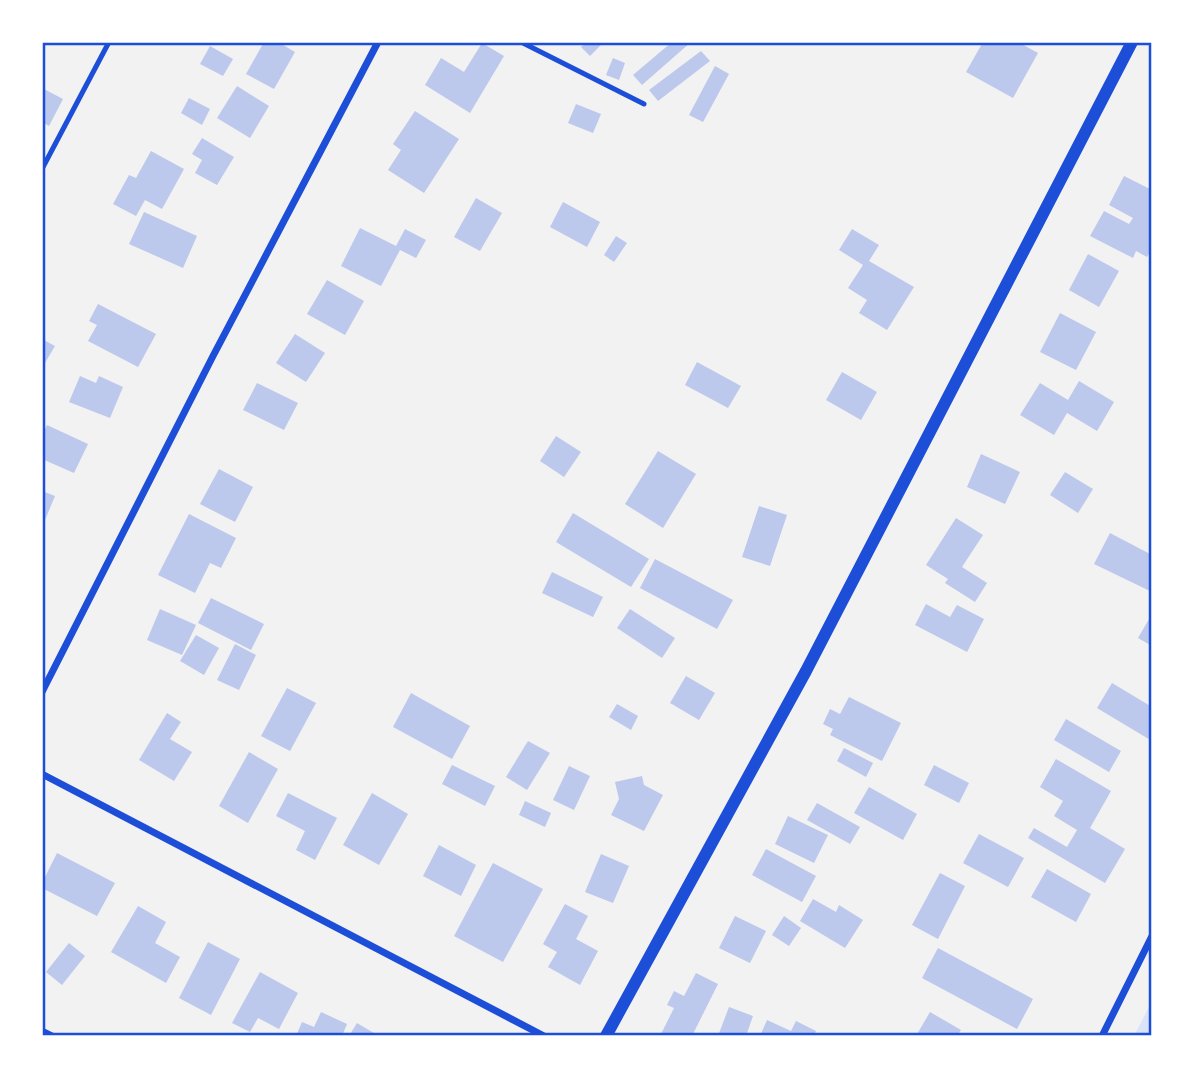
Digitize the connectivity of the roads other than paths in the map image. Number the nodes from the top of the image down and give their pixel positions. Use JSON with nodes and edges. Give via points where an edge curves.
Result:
{"nodes":[{"id":1,"x":109,"y":42,"type":"edge"},
{"id":2,"x":378,"y":42,"type":"edge"},
{"id":3,"x":521,"y":42,"type":"edge"},
{"id":4,"x":1132,"y":42,"type":"edge"},
{"id":5,"x":644,"y":104,"type":"dead end"},
{"id":6,"x":42,"y":169,"type":"edge"},
{"id":7,"x":42,"y":692,"type":"edge"},
{"id":8,"x":42,"y":774,"type":"edge"},
{"id":9,"x":1152,"y":936,"type":"edge"},
{"id":10,"x":42,"y":1030,"type":"edge"},
{"id":11,"x":54,"y":1036,"type":"edge"},
{"id":12,"x":544,"y":1036,"type":"edge"},
{"id":13,"x":606,"y":1036,"type":"edge"},
{"id":14,"x":1102,"y":1036,"type":"edge"}],
"edges":[{"from":1,"to":6,"type":"lane"},
{"from":2,"to":7,"type":"street"},
{"from":3,"to":5,"type":"lane"},
{"from":4,"to":13,"type":"street","via":[[806,671]]},
{"from":8,"to":12,"type":"street"},
{"from":9,"to":14,"type":"street"},
{"from":10,"to":11,"type":"lane"}]}
